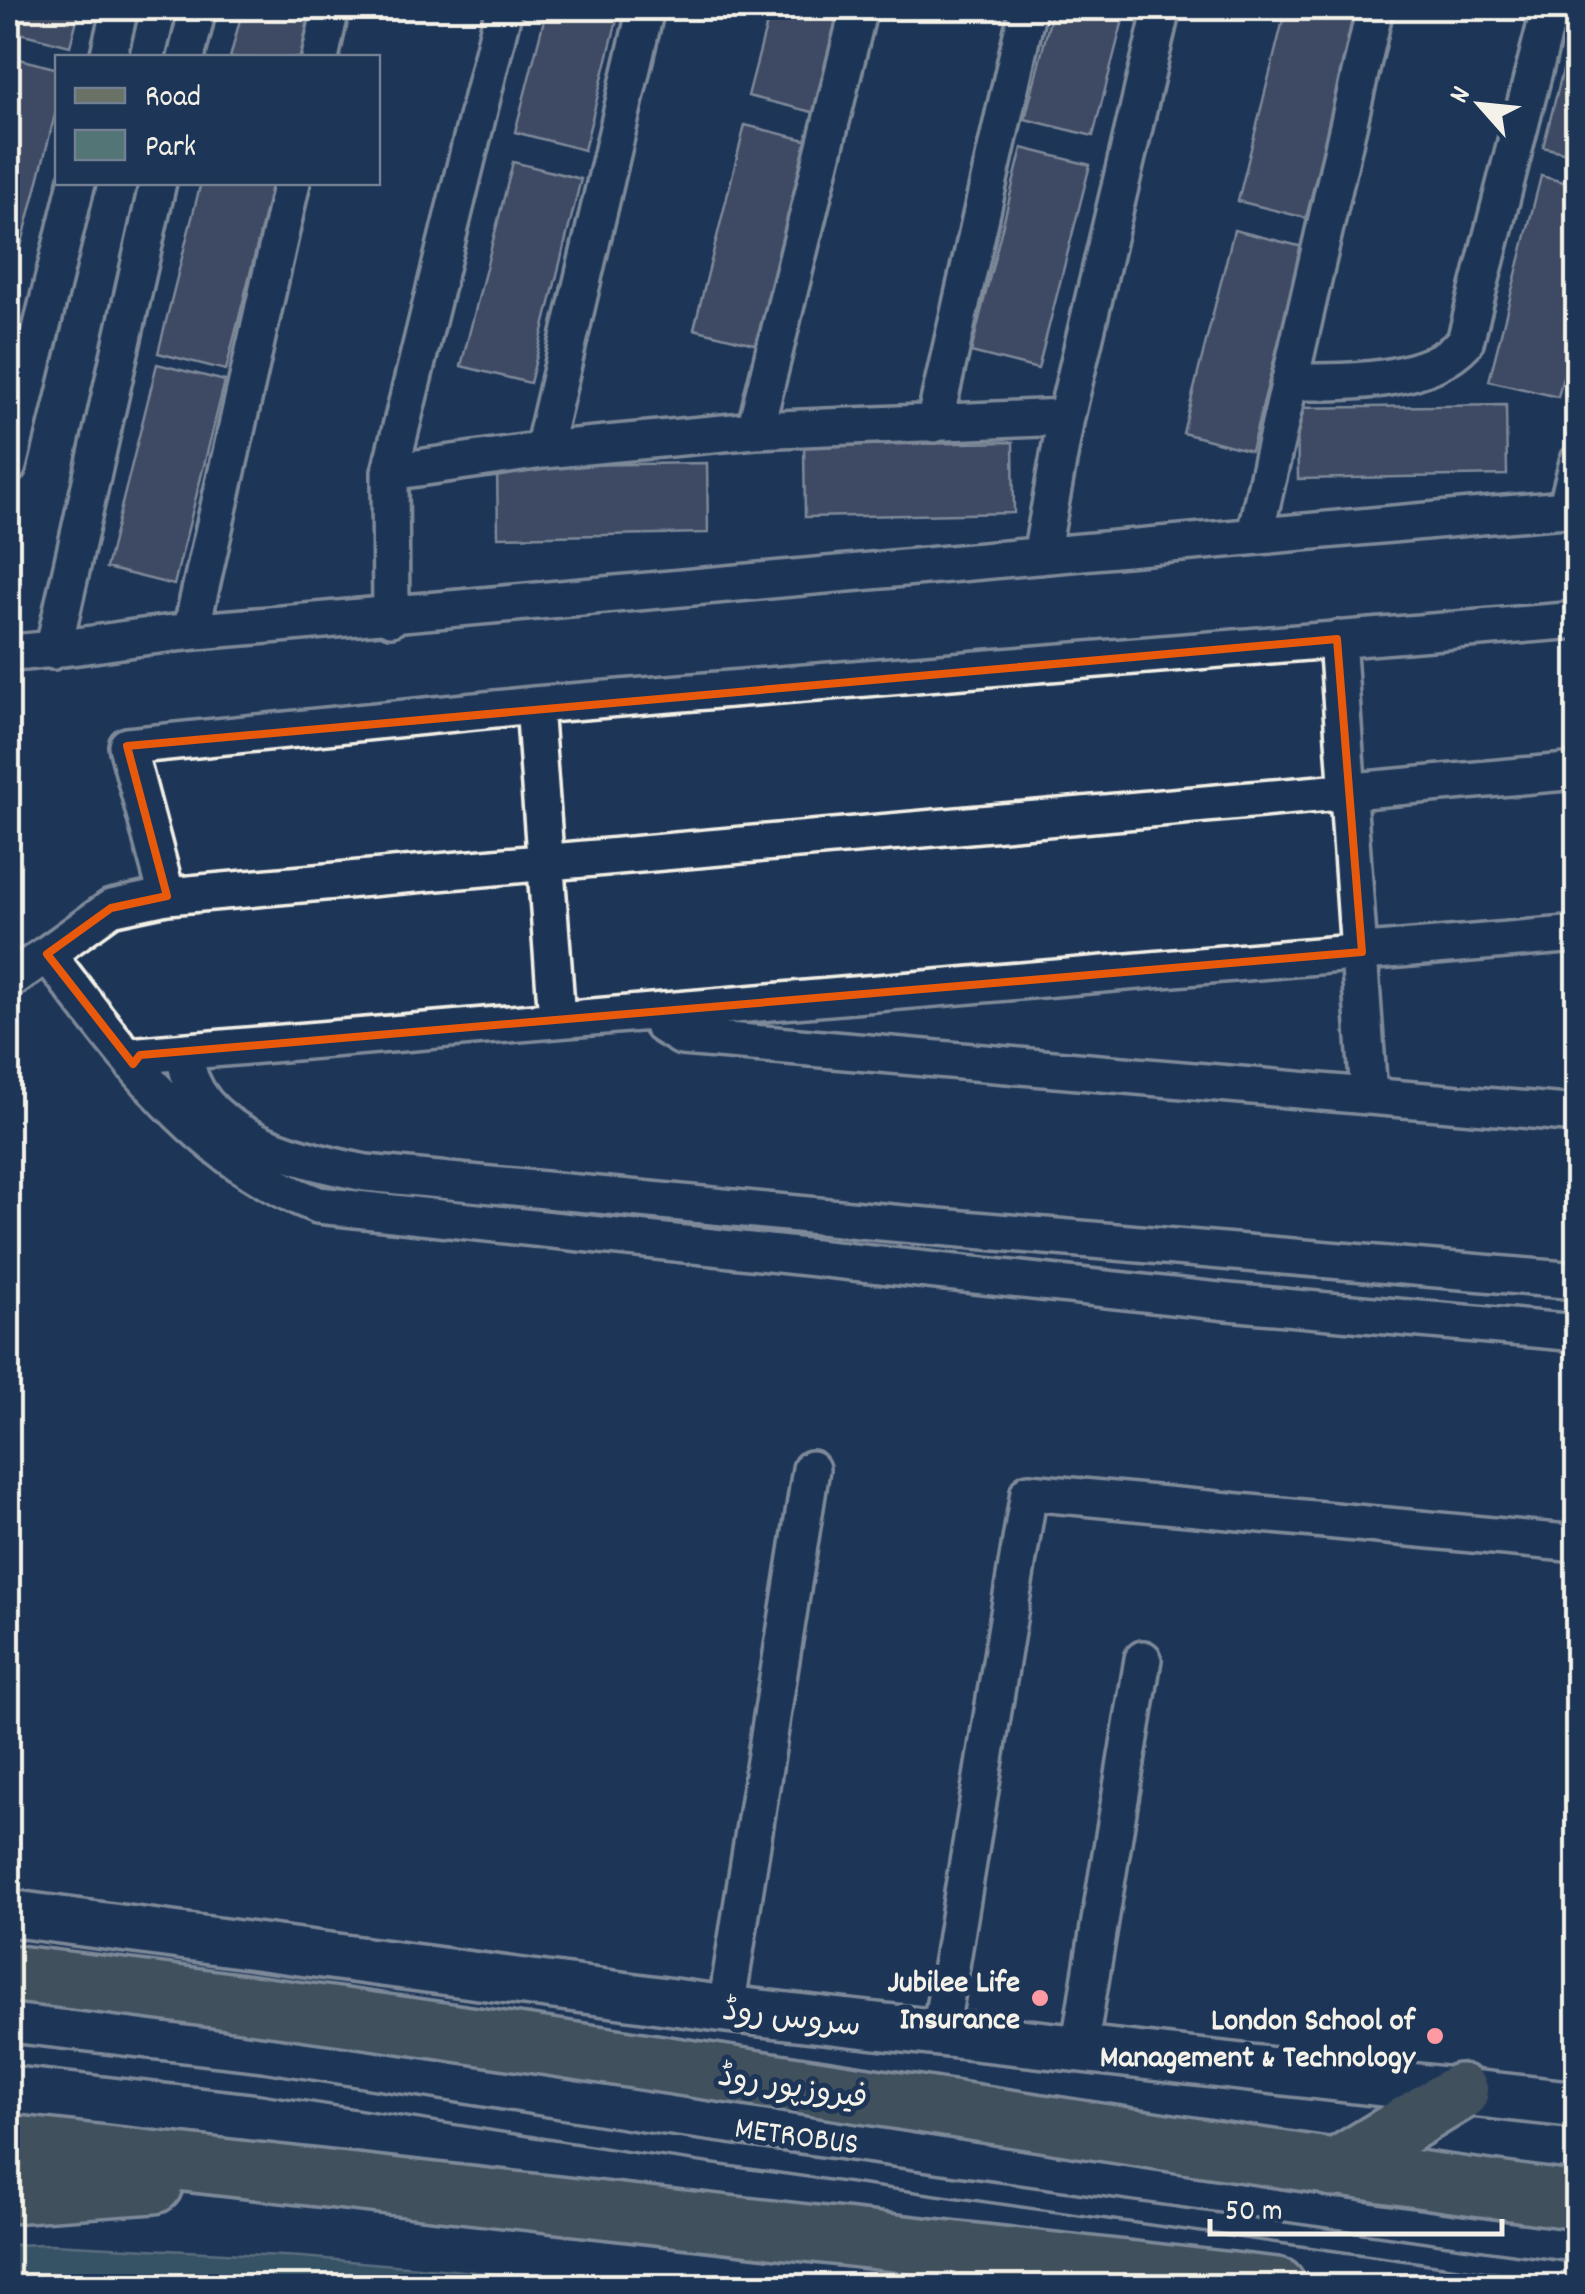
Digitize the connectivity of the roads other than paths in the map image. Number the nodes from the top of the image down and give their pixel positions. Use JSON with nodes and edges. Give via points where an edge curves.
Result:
{"nodes":[{"id":1,"x":120,"y":8,"type":"edge"},
{"id":2,"x":198,"y":8,"type":"edge"},
{"id":3,"x":332,"y":8,"type":"edge"},
{"id":4,"x":504,"y":8,"type":"edge"},
{"id":5,"x":646,"y":8,"type":"edge"},
{"id":6,"x":859,"y":8,"type":"edge"},
{"id":7,"x":1028,"y":8,"type":"edge"},
{"id":8,"x":1162,"y":8,"type":"edge"},
{"id":9,"x":1375,"y":8,"type":"edge"},
{"id":10,"x":1550,"y":8,"type":"edge"},
{"id":11,"x":109,"y":55,"type":"edge"},
{"id":12,"x":187,"y":55,"type":"edge"},
{"id":13,"x":321,"y":55,"type":"edge"},
{"id":14,"x":76,"y":185,"type":"edge"},
{"id":15,"x":157,"y":185,"type":"edge"},
{"id":16,"x":291,"y":185,"type":"edge"},
{"id":17,"x":1289,"y":382,"type":"junction"},
{"id":18,"x":1066,"y":417,"type":"junction"},
{"id":19,"x":934,"y":424,"type":"junction"},
{"id":20,"x":756,"y":430,"type":"junction"},
{"id":21,"x":543,"y":450,"type":"junction"},
{"id":22,"x":1578,"y":462,"type":"edge"},
{"id":23,"x":8,"y":466,"type":"edge"},
{"id":24,"x":390,"y":472,"type":"junction"},
{"id":25,"x":1572,"y":508,"type":"edge"},
{"id":26,"x":1254,"y":534,"type":"junction"},
{"id":27,"x":1040,"y":556,"type":"junction"},
{"id":28,"x":391,"y":618,"type":"junction"},
{"id":29,"x":1578,"y":620,"type":"edge"},
{"id":30,"x":192,"y":632,"type":"junction"},
{"id":31,"x":1337,"y":640,"type":"junction"},
{"id":32,"x":53,"y":651,"type":"junction"},
{"id":33,"x":8,"y":653,"type":"edge"},
{"id":34,"x":534,"y":705,"type":"junction"},
{"id":35,"x":1578,"y":771,"type":"edge"},
{"id":36,"x":1348,"y":791,"type":"junction"},
{"id":37,"x":543,"y":861,"type":"junction"},
{"id":38,"x":167,"y":896,"type":"junction"},
{"id":39,"x":1578,"y":934,"type":"edge"},
{"id":40,"x":1362,"y":952,"type":"junction"},
{"id":41,"x":47,"y":954,"type":"junction"},
{"id":42,"x":8,"y":981,"type":"edge"},
{"id":43,"x":662,"y":1011,"type":"junction"},
{"id":44,"x":557,"y":1019,"type":"junction"},
{"id":45,"x":186,"y":1053,"type":"junction"},
{"id":46,"x":133,"y":1064,"type":"junction"},
{"id":47,"x":1369,"y":1096,"type":"junction"},
{"id":48,"x":1578,"y":1114,"type":"edge"},
{"id":49,"x":1578,"y":1280,"type":"edge"},
{"id":50,"x":1578,"y":1333,"type":"edge"},
{"id":51,"x":812,"y":1470,"type":"dead end"},
{"id":52,"x":1578,"y":1544,"type":"edge"},
{"id":53,"x":1143,"y":1659,"type":"dead end"},
{"id":54,"x":8,"y":1913,"type":"edge"},
{"id":55,"x":8,"y":1973,"type":"edge"},
{"id":56,"x":726,"y":2009,"type":"junction"},
{"id":57,"x":940,"y":2033,"type":"junction"},
{"id":58,"x":1079,"y":2049,"type":"junction"},
{"id":59,"x":8,"y":2054,"type":"edge"},
{"id":60,"x":1460,"y":2092,"type":"junction"},
{"id":61,"x":1578,"y":2105,"type":"edge"},
{"id":62,"x":8,"y":2144,"type":"edge"},
{"id":63,"x":1333,"y":2169,"type":"junction"},
{"id":64,"x":301,"y":2175,"type":"junction"},
{"id":65,"x":8,"y":2194,"type":"edge"},
{"id":66,"x":1578,"y":2201,"type":"edge"},
{"id":67,"x":1578,"y":2274,"type":"edge"},
{"id":68,"x":1277,"y":2286,"type":"edge"}],
"edges":[{"from":1,"to":11,"type":"street"},
{"from":2,"to":12,"type":"street"},
{"from":3,"to":13,"type":"street"},
{"from":4,"to":24,"type":"street"},
{"from":5,"to":21,"type":"street"},
{"from":6,"to":20,"type":"street"},
{"from":7,"to":19,"type":"street"},
{"from":8,"to":18,"type":"street"},
{"from":9,"to":17,"type":"street"},
{"from":10,"to":17,"type":"street","via":[[1465,342],[1427,366],[1372,379]]},
{"from":14,"to":23,"type":"street"},
{"from":15,"to":32,"type":"street"},
{"from":16,"to":30,"type":"street"},
{"from":17,"to":26,"type":"street"},
{"from":18,"to":19,"type":"street"},
{"from":18,"to":27,"type":"street"},
{"from":19,"to":20,"type":"street"},
{"from":20,"to":21,"type":"street"},
{"from":21,"to":24,"type":"street"},
{"from":22,"to":25,"type":"street"},
{"from":24,"to":28,"type":"street"},
{"from":25,"to":26,"type":"street"},
{"from":26,"to":27,"type":"street"},
{"from":27,"to":28,"type":"street"},
{"from":28,"to":30,"type":"street"},
{"from":29,"to":31,"type":"street"},
{"from":30,"to":32,"type":"street"},
{"from":31,"to":34,"type":"street"},
{"from":31,"to":36,"type":"street"},
{"from":32,"to":33,"type":"street"},
{"from":34,"to":37,"type":"street"},
{"from":34,"to":38,"type":"street","via":[[127,746]]},
{"from":35,"to":36,"type":"street"},
{"from":36,"to":37,"type":"street"},
{"from":36,"to":40,"type":"street"},
{"from":37,"to":38,"type":"street"},
{"from":37,"to":44,"type":"street"},
{"from":38,"to":41,"type":"street","via":[[111,908]]},
{"from":39,"to":40,"type":"street"},
{"from":40,"to":43,"type":"street"},
{"from":40,"to":47,"type":"street"},
{"from":41,"to":42,"type":"street"},
{"from":41,"to":46,"type":"street"},
{"from":43,"to":44,"type":"street"},
{"from":43,"to":47,"type":"street","via":[[662,1024],[682,1038]]},
{"from":44,"to":45,"type":"street"},
{"from":45,"to":46,"type":"street","via":[[140,1056]]},
{"from":45,"to":49,"type":"street","via":[[194,1090],[218,1116],[308,1162],[366,1173]]},
{"from":46,"to":50,"type":"street","via":[[228,1158],[271,1188],[318,1206]]},
{"from":47,"to":48,"type":"street"},
{"from":51,"to":56,"type":"street"},
{"from":52,"to":57,"type":"street","via":[[1029,1492]]},
{"from":53,"to":58,"type":"street"},
{"from":54,"to":56,"type":"street","name":"سروس روڈ"},
{"from":55,"to":63,"type":"main road","name":"فیروزپور روڈ","via":[[290,2006]]},
{"from":56,"to":57,"type":"street","name":"سروس روڈ"},
{"from":57,"to":58,"type":"street","name":"سروس روڈ"},
{"from":58,"to":60,"type":"street","name":"سروس روڈ"},
{"from":59,"to":67,"type":"lane","name":"METROBUS","via":[[261,2083]]},
{"from":60,"to":61,"type":"street","name":"سروس روڈ"},
{"from":60,"to":63,"type":"main road"},
{"from":62,"to":64,"type":"main road"},
{"from":63,"to":66,"type":"main road","name":"فیروزپور روڈ"},
{"from":64,"to":65,"type":"main road"},
{"from":64,"to":68,"type":"main road"}]}
